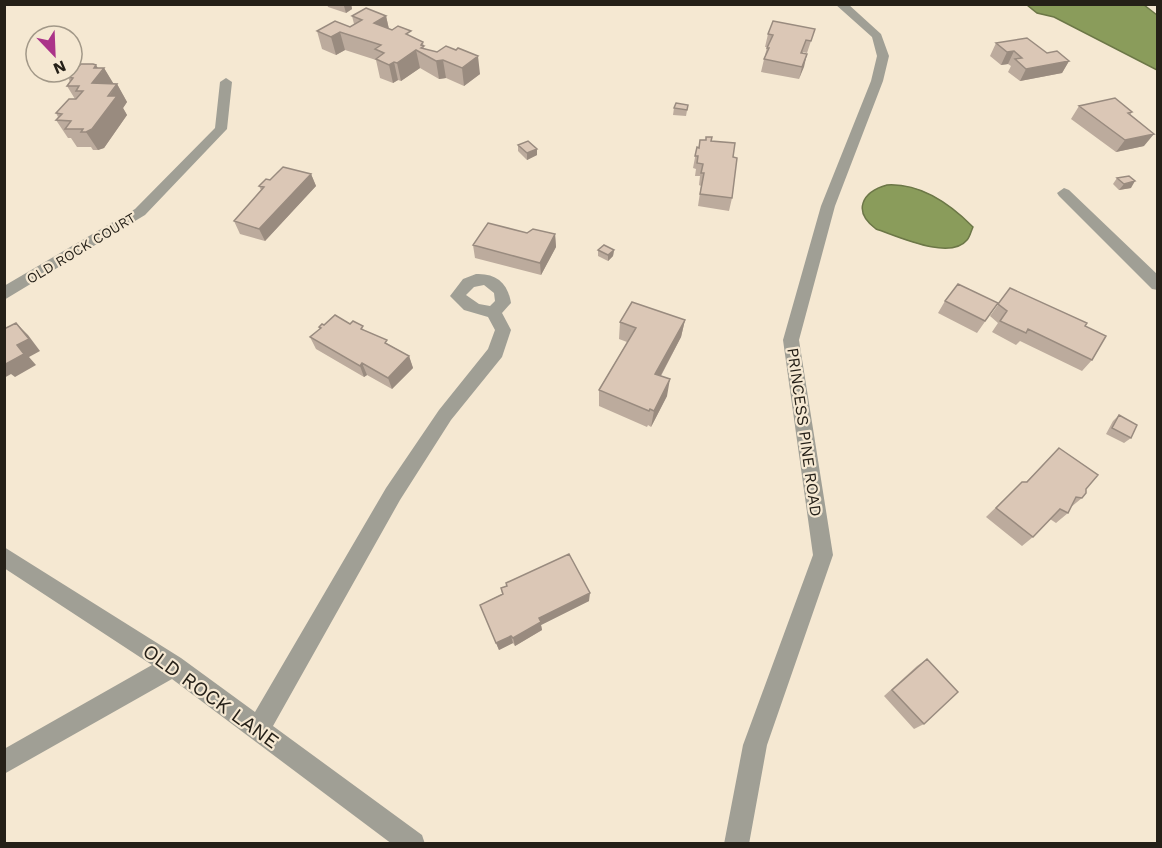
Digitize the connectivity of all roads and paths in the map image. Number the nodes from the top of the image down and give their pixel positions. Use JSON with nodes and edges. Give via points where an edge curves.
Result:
{"nodes":[{"id":1,"x":840,"y":4,"type":"edge"},
{"id":2,"x":226,"y":82,"type":"dead end"},
{"id":3,"x":1064,"y":193,"type":"dead end"},
{"id":4,"x":1158,"y":285,"type":"edge"},
{"id":5,"x":4,"y":294,"type":"edge"},
{"id":6,"x":493,"y":312,"type":"dead end"},
{"id":7,"x":4,"y":556,"type":"edge"},
{"id":8,"x":173,"y":666,"type":"junction"},
{"id":9,"x":258,"y":729,"type":"junction"},
{"id":10,"x":4,"y":762,"type":"edge"},
{"id":11,"x":413,"y":843,"type":"edge"},
{"id":12,"x":736,"y":843,"type":"edge"}],
"edges":[{"from":1,"to":12,"type":"street","name":"PRINCESS PINE ROAD","via":[[877,36],[883,56],[828,206],[791,340],[823,555],[755,746]]},
{"from":2,"to":5,"type":"street","name":"OLD ROCK COURT","via":[[221,129],[140,212]]},
{"from":3,"to":4,"type":"street"},
{"from":6,"to":9,"type":"street","via":[[503,330],[496,352],[445,415],[393,494]]},
{"from":7,"to":8,"type":"street","name":"OLD ROCK LANE"},
{"from":8,"to":9,"type":"street","name":"OLD ROCK LANE"},
{"from":8,"to":10,"type":"street"},
{"from":9,"to":11,"type":"street","name":"OLD ROCK LANE"}]}
